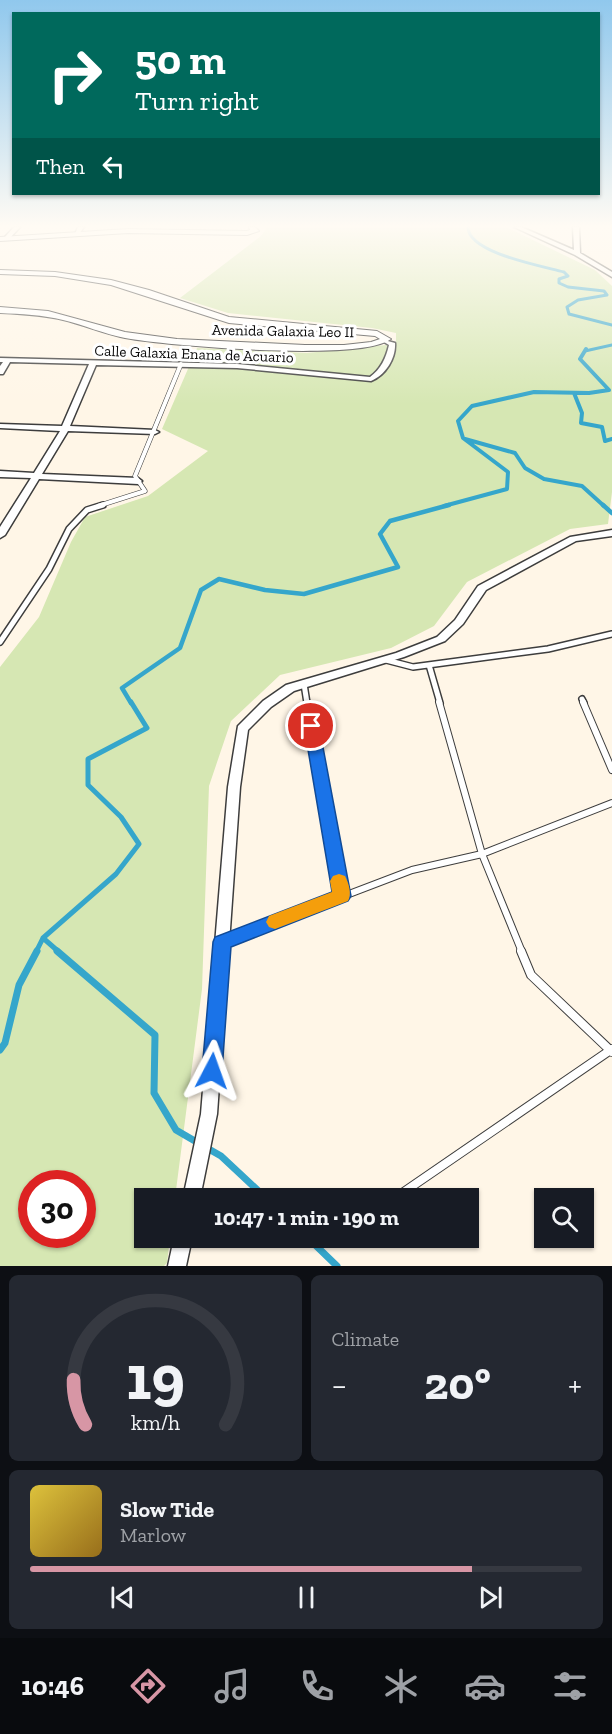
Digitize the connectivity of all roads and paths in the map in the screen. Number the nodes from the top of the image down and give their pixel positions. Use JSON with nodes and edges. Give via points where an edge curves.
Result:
{"nodes":[{"id":1,"x":122,"y":286,"type":"edge"},
{"id":2,"x":0,"y":310,"type":"edge"},
{"id":3,"x":386,"y":341,"type":"junction"},
{"id":4,"x":4,"y":360,"type":"edge"},
{"id":5,"x":93,"y":363,"type":"junction"},
{"id":6,"x":181,"y":364,"type":"junction"},
{"id":7,"x":0,"y":372,"type":"edge"},
{"id":8,"x":0,"y":426,"type":"edge"},
{"id":9,"x":65,"y":429,"type":"junction"},
{"id":10,"x":155,"y":432,"type":"junction"},
{"id":11,"x":0,"y":474,"type":"edge"},
{"id":12,"x":36,"y":475,"type":"junction"},
{"id":13,"x":138,"y":481,"type":"junction"},
{"id":14,"x":612,"y":533,"type":"edge"},
{"id":15,"x":0,"y":534,"type":"edge"},
{"id":16,"x":612,"y":634,"type":"edge"},
{"id":17,"x":0,"y":642,"type":"edge"},
{"id":18,"x":384,"y":659,"type":"junction"},
{"id":19,"x":429,"y":665,"type":"junction"},
{"id":20,"x":304,"y":684,"type":"junction"},
{"id":21,"x":582,"y":699,"type":"dead end"},
{"id":22,"x":612,"y":770,"type":"edge"},
{"id":23,"x":612,"y":803,"type":"edge"},
{"id":24,"x":482,"y":854,"type":"junction"},
{"id":25,"x":342,"y":896,"type":"junction"},
{"id":26,"x":222,"y":942,"type":"junction"},
{"id":27,"x":612,"y":1050,"type":"edge"},
{"id":28,"x":193,"y":1188,"type":"edge"},
{"id":29,"x":410,"y":1188,"type":"edge"},
{"id":30,"x":181,"y":1248,"type":"edge"},
{"id":31,"x":177,"y":1266,"type":"edge"}],
"edges":[{"from":1,"to":3,"type":"street","name":"Avenida Galaxia Leo II","via":[[215,317],[377,334],[386,337]]},
{"from":2,"to":3,"type":"street","name":"Avenida Galaxia Leo II","via":[[51,315],[138,337],[314,348]]},
{"from":3,"to":6,"type":"street","name":"Calle Galaxia Enana de Acuario","via":[[393,344],[391,354],[371,379]]},
{"from":4,"to":5,"type":"street","name":"Calle Galaxia Enana de Acuario"},
{"from":4,"to":7,"type":"street"},
{"from":5,"to":6,"type":"street","name":"Calle Galaxia Enana de Acuario"},
{"from":5,"to":9,"type":"street"},
{"from":6,"to":10,"type":"lane"},
{"from":8,"to":9,"type":"street"},
{"from":9,"to":10,"type":"street"},
{"from":9,"to":12,"type":"street"},
{"from":10,"to":13,"type":"lane","via":[[135,476]]},
{"from":11,"to":12,"type":"street"},
{"from":12,"to":13,"type":"street"},
{"from":12,"to":15,"type":"street"},
{"from":13,"to":17,"type":"lane","via":[[146,491],[87,510],[69,529],[49,568]]},
{"from":14,"to":18,"type":"street","via":[[573,539],[482,588],[459,622],[441,639]]},
{"from":16,"to":19,"type":"lane","via":[[548,649]]},
{"from":18,"to":19,"type":"lane","via":[[413,667]]},
{"from":18,"to":20,"type":"street"},
{"from":19,"to":24,"type":"lane"},
{"from":20,"to":25,"type":"lane"},
{"from":20,"to":26,"type":"street","via":[[290,688],[267,704],[242,729]]},
{"from":21,"to":22,"type":"lane"},
{"from":23,"to":24,"type":"lane"},
{"from":24,"to":25,"type":"lane","via":[[412,870]]},
{"from":24,"to":27,"type":"lane","via":[[531,975]]},
{"from":25,"to":26,"type":"lane"},
{"from":26,"to":28,"type":"street","via":[[209,1114]]},
{"from":27,"to":29,"type":"lane"},
{"from":30,"to":31,"type":"street"}]}
